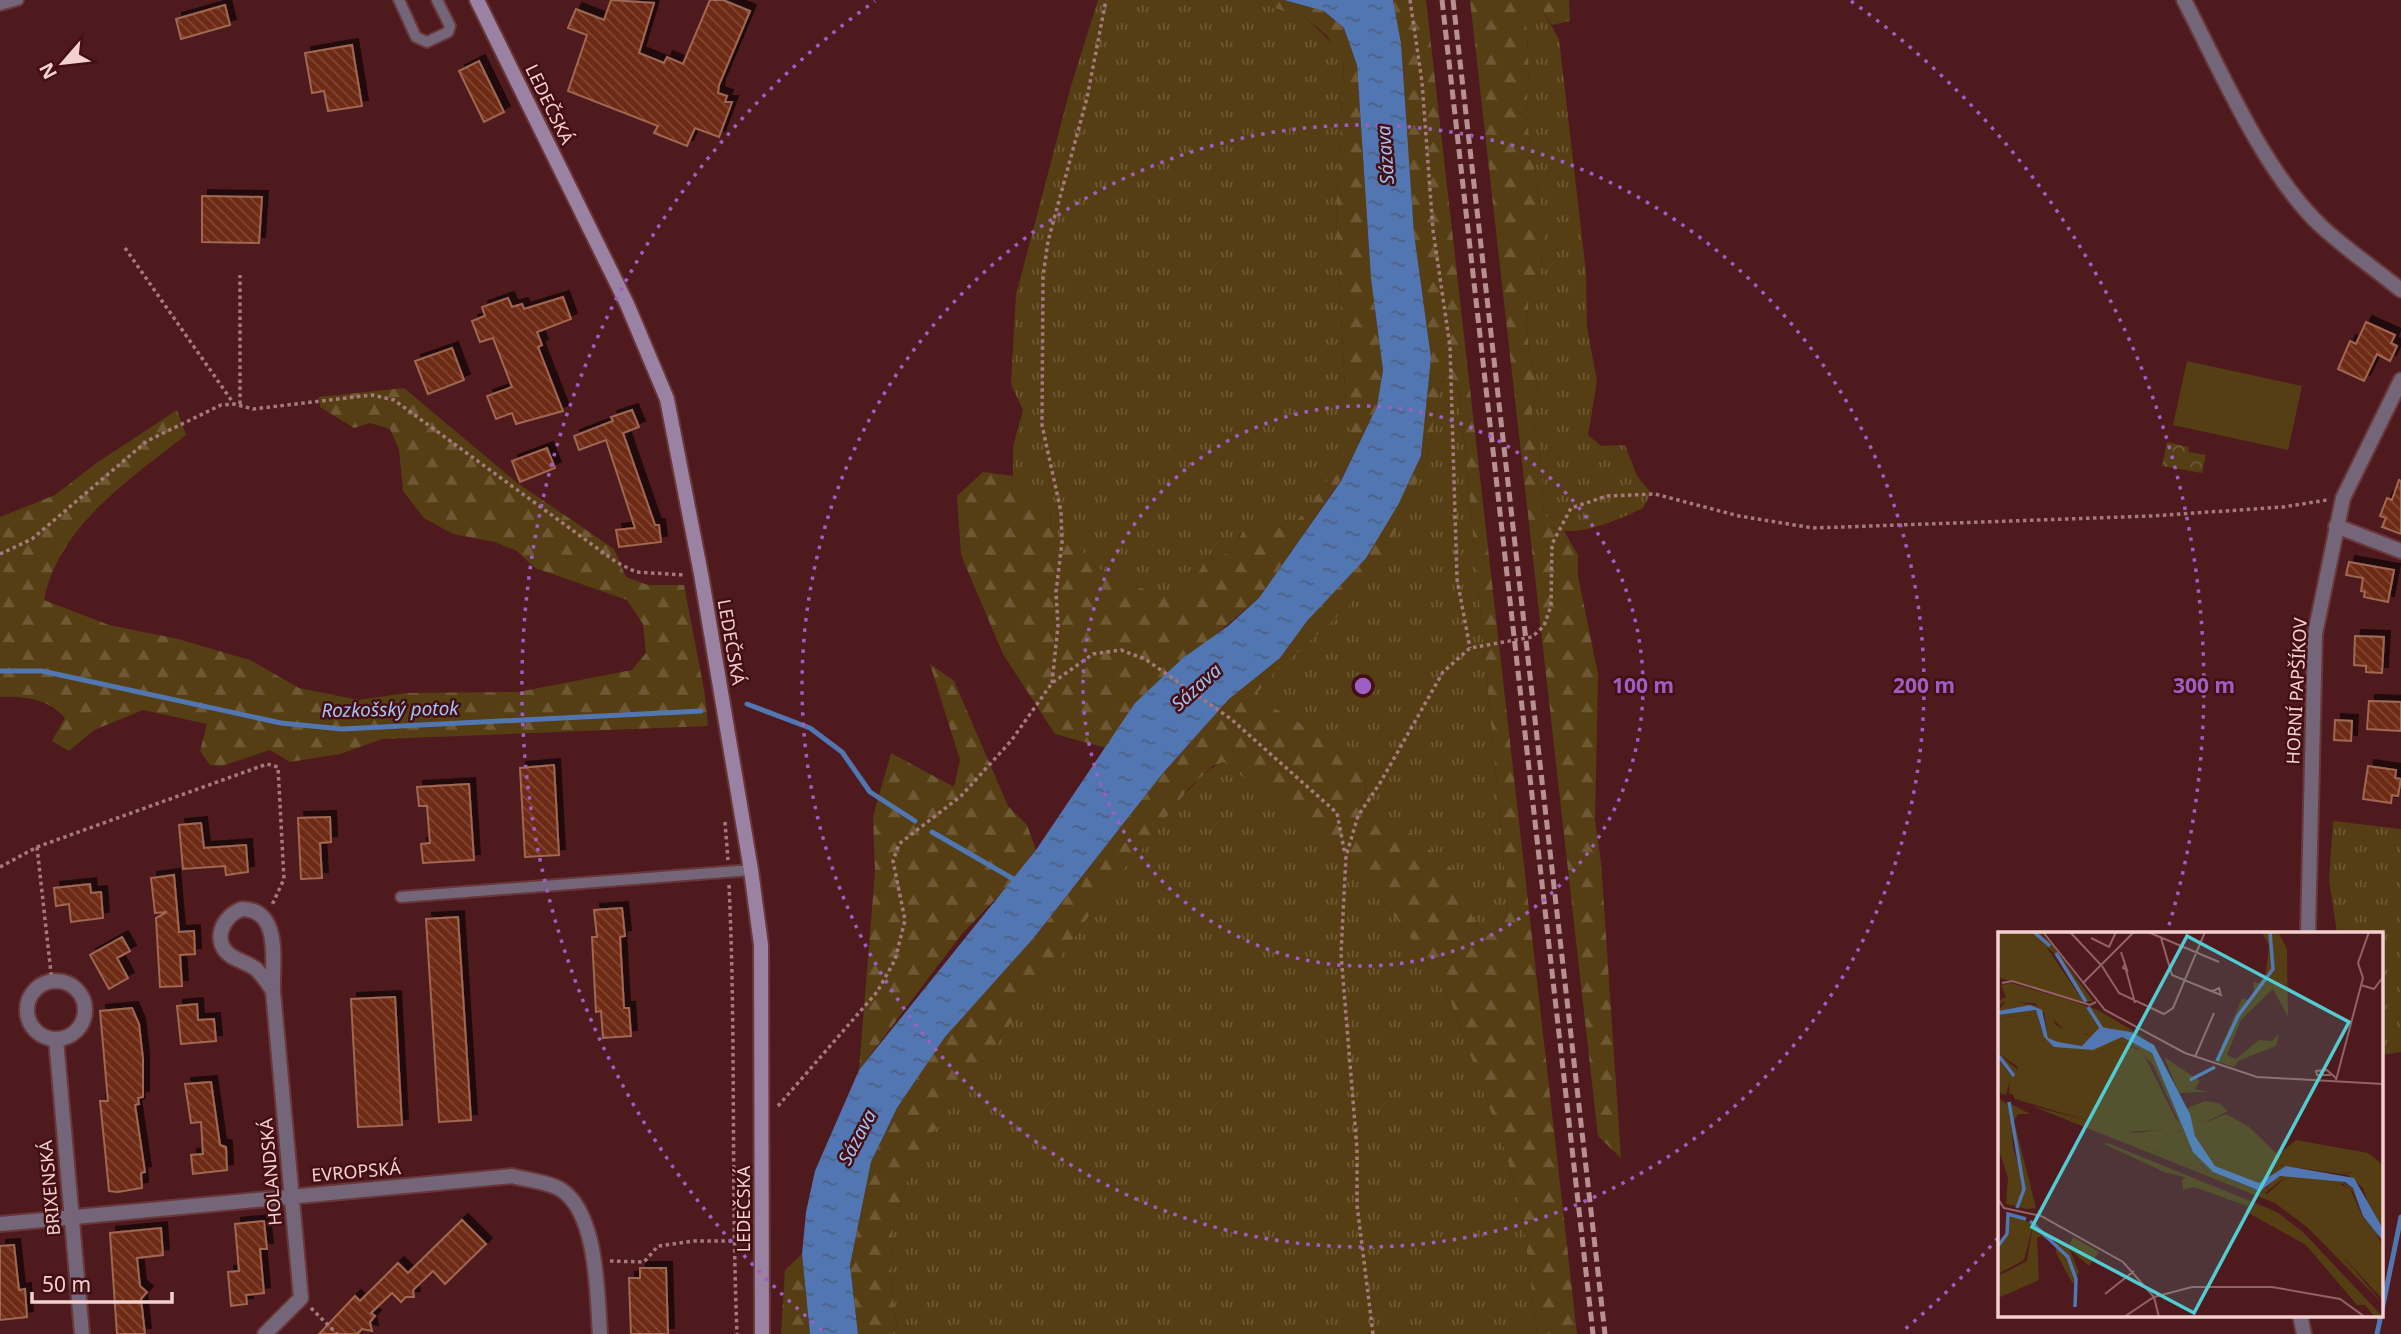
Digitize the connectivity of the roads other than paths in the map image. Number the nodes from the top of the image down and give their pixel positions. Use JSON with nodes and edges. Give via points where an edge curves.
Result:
{"nodes":[{"id":1,"x":18,"y":0,"type":"edge"},
{"id":2,"x":398,"y":0,"type":"edge"},
{"id":3,"x":437,"y":0,"type":"edge"},
{"id":4,"x":477,"y":0,"type":"edge"},
{"id":5,"x":2184,"y":0,"type":"edge"},
{"id":6,"x":0,"y":5,"type":"edge"},
{"id":7,"x":2401,"y":290,"type":"edge"},
{"id":8,"x":2401,"y":380,"type":"edge"},
{"id":9,"x":2336,"y":526,"type":"junction"},
{"id":10,"x":2401,"y":551,"type":"edge"},
{"id":11,"x":751,"y":870,"type":"junction"},
{"id":12,"x":401,"y":897,"type":"dead end"},
{"id":13,"x":2308,"y":932,"type":"edge"},
{"id":14,"x":273,"y":991,"type":"junction"},
{"id":15,"x":56,"y":1039,"type":"junction"},
{"id":16,"x":291,"y":1197,"type":"junction"},
{"id":17,"x":71,"y":1217,"type":"junction"},
{"id":18,"x":0,"y":1224,"type":"edge"},
{"id":19,"x":2300,"y":1316,"type":"edge"},
{"id":20,"x":82,"y":1334,"type":"edge"},
{"id":21,"x":265,"y":1334,"type":"edge"},
{"id":22,"x":600,"y":1334,"type":"edge"},
{"id":23,"x":762,"y":1334,"type":"edge"},
{"id":24,"x":2304,"y":1334,"type":"edge"}],
"edges":[{"from":1,"to":6,"type":"lane"},
{"from":2,"to":3,"type":"lane","via":[[416,37],[427,42],[449,32]]},
{"from":4,"to":11,"type":"main road","name":"LEDEČSKÁ","via":[[627,304],[667,399]]},
{"from":5,"to":7,"type":"street","via":[[2281,177],[2321,226]]},
{"from":8,"to":9,"type":"street","name":"HORNÍ PAPŠÍKOV","via":[[2343,498]]},
{"from":9,"to":10,"type":"street"},
{"from":9,"to":13,"type":"street","name":"HORNÍ PAPŠÍKOV","via":[[2315,634]]},
{"from":11,"to":12,"type":"lane"},
{"from":11,"to":23,"type":"main road","name":"LEDEČSKÁ","via":[[761,945]]},
{"from":14,"to":14,"type":"street","name":"HOLANDSKÁ","via":[[254,968],[225,950],[220,934],[234,912],[251,909],[266,919],[271,933]]},
{"from":14,"to":16,"type":"street","name":"HOLANDSKÁ"},
{"from":15,"to":15,"type":"street","via":[[39,1034],[27,1013],[35,991],[52,982],[74,988],[84,1011],[78,1028],[68,1037]]},
{"from":15,"to":17,"type":"street","name":"BRIXENSKÁ"},
{"from":16,"to":17,"type":"street","name":"EVROPSKÁ"},
{"from":16,"to":21,"type":"street","name":"HOLANDSKÁ","via":[[301,1298]]},
{"from":16,"to":22,"type":"street","name":"EVROPSKÁ","via":[[512,1176],[561,1189],[583,1216],[595,1261]]},
{"from":17,"to":18,"type":"street","name":"EVROPSKÁ"},
{"from":17,"to":20,"type":"street","name":"BRIXENSKÁ"},
{"from":19,"to":24,"type":"street"}]}
